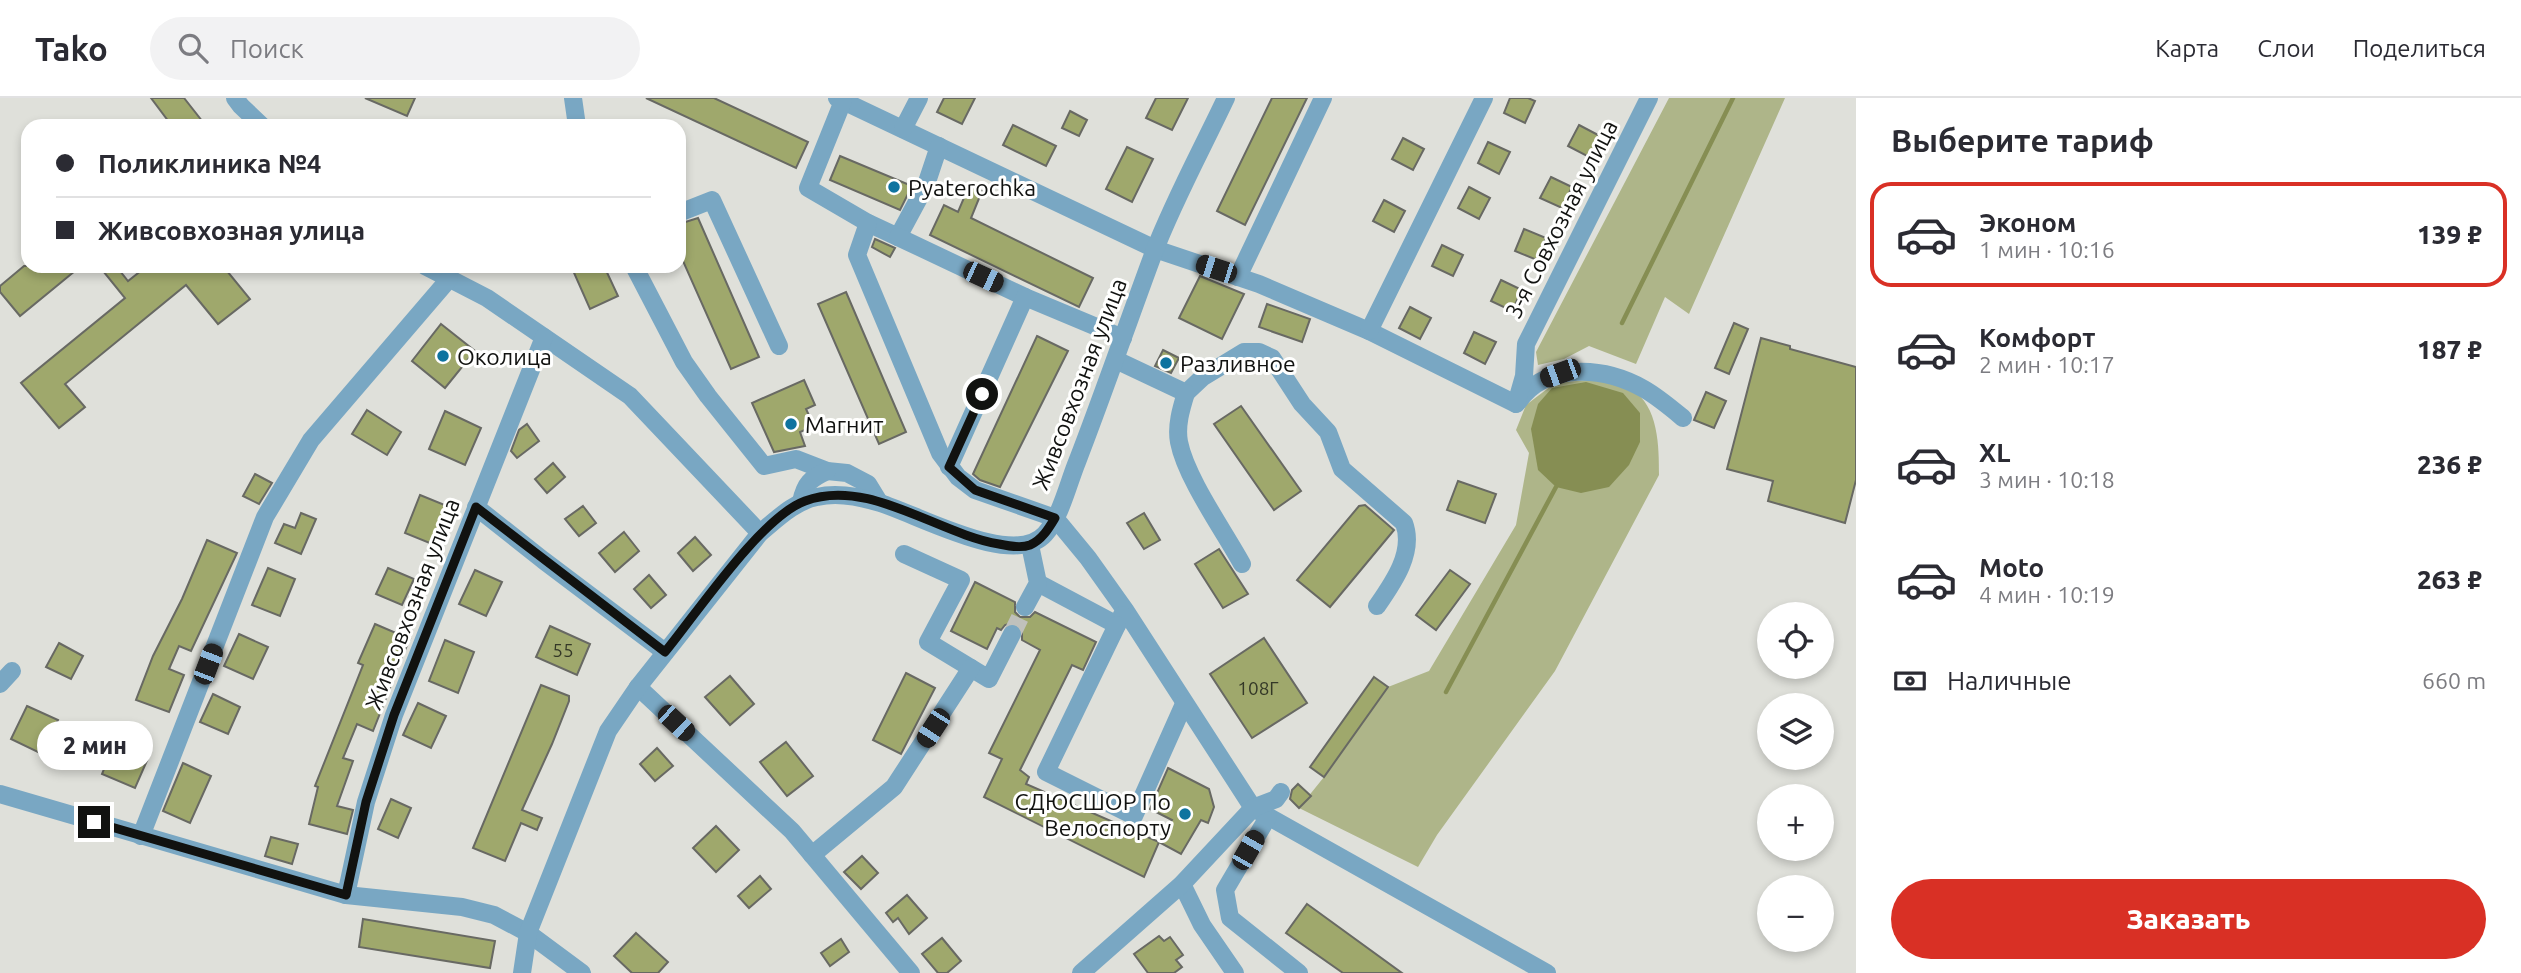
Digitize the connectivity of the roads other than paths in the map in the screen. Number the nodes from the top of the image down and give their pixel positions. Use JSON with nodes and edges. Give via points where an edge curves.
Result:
{"nodes":[{"id":1,"x":235,"y":98,"type":"edge"},
{"id":2,"x":573,"y":98,"type":"edge"},
{"id":3,"x":919,"y":98,"type":"edge"},
{"id":4,"x":1226,"y":98,"type":"edge"},
{"id":5,"x":1323,"y":98,"type":"edge"},
{"id":6,"x":1484,"y":98,"type":"edge"},
{"id":7,"x":1649,"y":98,"type":"edge"},
{"id":8,"x":840,"y":99,"type":"edge"},
{"id":9,"x":255,"y":119,"type":"edge"},
{"id":10,"x":576,"y":119,"type":"edge"},
{"id":11,"x":903,"y":129,"type":"junction"},
{"id":12,"x":939,"y":146,"type":"junction"},
{"id":13,"x":686,"y":210,"type":"edge"},
{"id":14,"x":868,"y":223,"type":"junction"},
{"id":15,"x":898,"y":237,"type":"junction"},
{"id":16,"x":1155,"y":249,"type":"junction"},
{"id":17,"x":438,"y":273,"type":"edge"},
{"id":18,"x":638,"y":273,"type":"edge"},
{"id":19,"x":1238,"y":277,"type":"junction"},
{"id":20,"x":449,"y":279,"type":"junction"},
{"id":21,"x":1026,"y":297,"type":"junction"},
{"id":22,"x":1368,"y":331,"type":"junction"},
{"id":23,"x":544,"y":337,"type":"junction"},
{"id":24,"x":1124,"y":338,"type":"junction"},
{"id":25,"x":779,"y":346,"type":"dead end"},
{"id":26,"x":1116,"y":360,"type":"junction"},
{"id":27,"x":1186,"y":394,"type":"junction"},
{"id":28,"x":1516,"y":404,"type":"junction"},
{"id":29,"x":1684,"y":418,"type":"dead end"},
{"id":30,"x":949,"y":467,"type":"junction"},
{"id":31,"x":827,"y":471,"type":"junction"},
{"id":32,"x":801,"y":502,"type":"junction"},
{"id":33,"x":879,"y":502,"type":"junction"},
{"id":34,"x":476,"y":507,"type":"junction"},
{"id":35,"x":1055,"y":518,"type":"junction"},
{"id":36,"x":760,"y":533,"type":"junction"},
{"id":37,"x":1030,"y":545,"type":"junction"},
{"id":38,"x":904,"y":554,"type":"dead end"},
{"id":39,"x":1242,"y":564,"type":"dead end"},
{"id":40,"x":1038,"y":583,"type":"junction"},
{"id":41,"x":1377,"y":606,"type":"dead end"},
{"id":42,"x":1025,"y":607,"type":"tunnel mouth"},
{"id":43,"x":1121,"y":617,"type":"junction"},
{"id":44,"x":1012,"y":634,"type":"tunnel mouth"},
{"id":45,"x":665,"y":652,"type":"junction"},
{"id":46,"x":971,"y":668,"type":"junction"},
{"id":47,"x":638,"y":687,"type":"junction"},
{"id":48,"x":1184,"y":704,"type":"junction"},
{"id":49,"x":1280,"y":792,"type":"dead end"},
{"id":50,"x":0,"y":794,"type":"edge"},
{"id":51,"x":1260,"y":812,"type":"junction"},
{"id":52,"x":141,"y":836,"type":"junction"},
{"id":53,"x":813,"y":855,"type":"junction"},
{"id":54,"x":1182,"y":884,"type":"junction"},
{"id":55,"x":346,"y":895,"type":"junction"},
{"id":56,"x":528,"y":933,"type":"junction"},
{"id":57,"x":522,"y":973,"type":"edge"},
{"id":58,"x":582,"y":973,"type":"edge"},
{"id":59,"x":911,"y":973,"type":"edge"},
{"id":60,"x":1080,"y":973,"type":"edge"},
{"id":61,"x":1235,"y":973,"type":"edge"},
{"id":62,"x":1299,"y":973,"type":"edge"},
{"id":63,"x":1547,"y":973,"type":"edge"}],
"edges":[{"from":1,"to":9,"type":"street"},
{"from":2,"to":10,"type":"street"},
{"from":3,"to":11,"type":"street"},
{"from":4,"to":16,"type":"street","name":"Живсовхозная улица"},
{"from":5,"to":19,"type":"street"},
{"from":6,"to":22,"type":"street"},
{"from":7,"to":28,"type":"street","name":"3-я Совхозная улица","via":[[1526,344]]},
{"from":8,"to":11,"type":"street"},
{"from":8,"to":14,"type":"street","via":[[808,188]]},
{"from":11,"to":12,"type":"street"},
{"from":12,"to":15,"type":"street","via":[[926,185]]},
{"from":12,"to":16,"type":"street"},
{"from":13,"to":25,"type":"street","via":[[712,200]]},
{"from":14,"to":15,"type":"street"},
{"from":14,"to":30,"type":"street","via":[[857,256]]},
{"from":15,"to":21,"type":"street"},
{"from":16,"to":19,"type":"street"},
{"from":16,"to":24,"type":"street","name":"Живсовхозная улица"},
{"from":17,"to":20,"type":"street"},
{"from":18,"to":31,"type":"street","via":[[684,362],[764,466],[796,459]]},
{"from":19,"to":22,"type":"street"},
{"from":20,"to":23,"type":"street","via":[[487,298]]},
{"from":20,"to":52,"type":"street","via":[[311,440],[265,517]]},
{"from":21,"to":24,"type":"street"},
{"from":21,"to":30,"type":"street"},
{"from":22,"to":28,"type":"street"},
{"from":23,"to":34,"type":"street","name":"Живсовхозная улица"},
{"from":23,"to":36,"type":"street","via":[[630,396]]},
{"from":24,"to":26,"type":"street","name":"Живсовхозная улица"},
{"from":26,"to":27,"type":"street"},
{"from":26,"to":35,"type":"street","name":"Живсовхозная улица"},
{"from":27,"to":39,"type":"street","via":[[1179,440],[1185,464]]},
{"from":27,"to":41,"type":"street","via":[[1203,377],[1244,352],[1272,358],[1302,404],[1328,432],[1342,469],[1404,523],[1407,548],[1393,583]]},
{"from":28,"to":29,"type":"street","via":[[1526,390],[1542,380],[1560,373],[1592,372],[1641,387]]},
{"from":30,"to":35,"type":"street","via":[[975,490]]},
{"from":31,"to":32,"type":"street","via":[[811,478]]},
{"from":31,"to":33,"type":"street","via":[[847,473],[868,484]]},
{"from":32,"to":33,"type":"street","via":[[832,495]]},
{"from":32,"to":36,"type":"street"},
{"from":33,"to":37,"type":"street","via":[[989,542]]},
{"from":34,"to":45,"type":"street"},
{"from":34,"to":55,"type":"street","name":"Живсовхозная улица","via":[[394,715],[366,802]]},
{"from":35,"to":37,"type":"street","name":"Живсовхозная улица","via":[[1045,535]]},
{"from":35,"to":43,"type":"street","via":[[1088,558]]},
{"from":36,"to":45,"type":"street"},
{"from":37,"to":40,"type":"street"},
{"from":38,"to":46,"type":"street","via":[[961,580],[928,642]]},
{"from":40,"to":42,"type":"street"},
{"from":40,"to":43,"type":"street"},
{"from":43,"to":48,"type":"street"},
{"from":43,"to":48,"type":"street","via":[[1046,772],[1134,816]]},
{"from":44,"to":46,"type":"street","via":[[989,679]]},
{"from":45,"to":47,"type":"street"},
{"from":46,"to":53,"type":"street","via":[[894,787]]},
{"from":47,"to":53,"type":"street"},
{"from":47,"to":56,"type":"street","via":[[608,731]]},
{"from":48,"to":51,"type":"street"},
{"from":49,"to":51,"type":"street"},
{"from":50,"to":52,"type":"street"},
{"from":51,"to":54,"type":"street"},
{"from":51,"to":62,"type":"street","via":[[1226,890],[1230,918]]},
{"from":51,"to":63,"type":"street"},
{"from":52,"to":55,"type":"street"},
{"from":53,"to":59,"type":"street"},
{"from":54,"to":60,"type":"street"},
{"from":54,"to":61,"type":"street","via":[[1202,925]]},
{"from":55,"to":56,"type":"street","via":[[462,907],[494,915]]},
{"from":56,"to":57,"type":"street"},
{"from":56,"to":58,"type":"street"}]}
